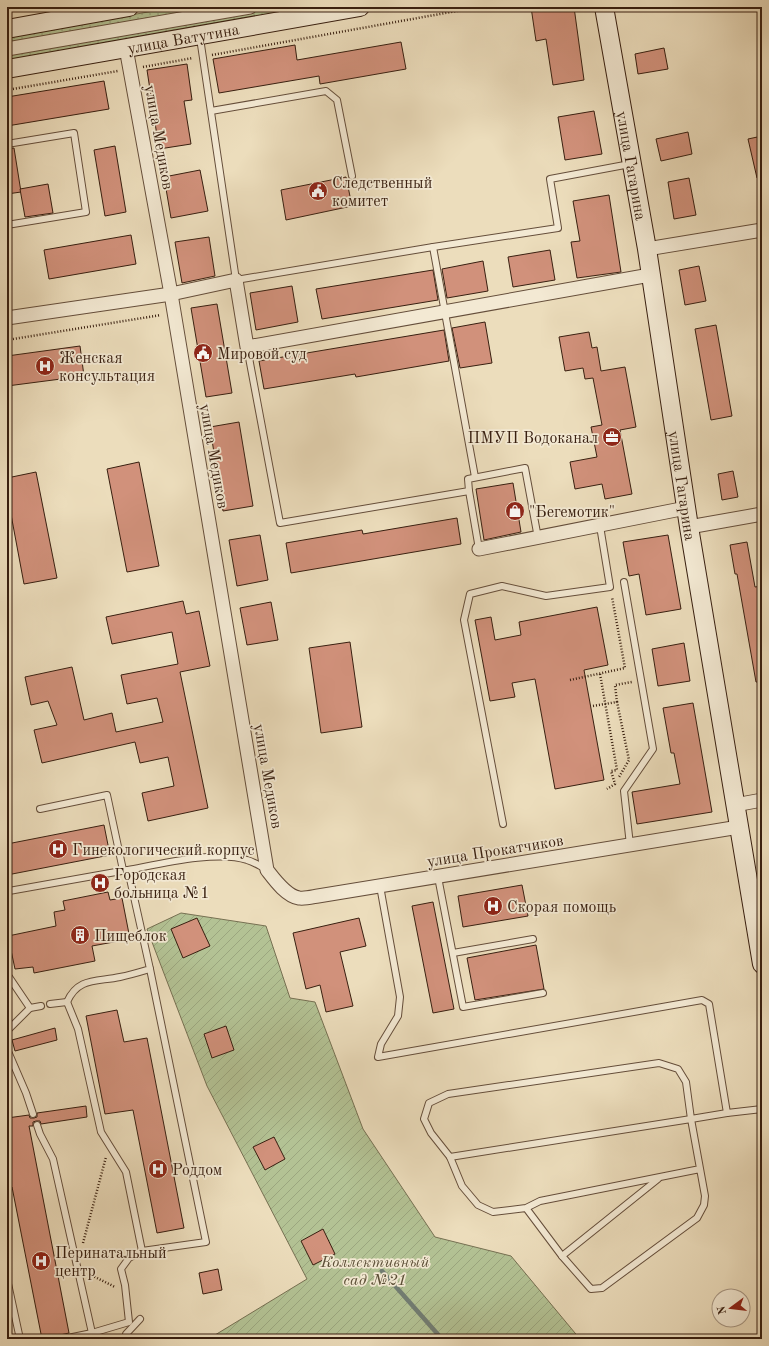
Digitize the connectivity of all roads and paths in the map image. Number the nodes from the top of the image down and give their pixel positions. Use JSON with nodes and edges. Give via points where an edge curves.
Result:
{"nodes":[{"id":1,"x":129,"y":7,"type":"edge"},
{"id":2,"x":250,"y":7,"type":"edge"},
{"id":3,"x":360,"y":7,"type":"edge"},
{"id":4,"x":479,"y":7,"type":"edge"},
{"id":5,"x":604,"y":7,"type":"edge"},
{"id":6,"x":7,"y":29,"type":"edge"},
{"id":7,"x":200,"y":35,"type":"junction"},
{"id":8,"x":126,"y":48,"type":"junction"},
{"id":9,"x":7,"y":49,"type":"edge"},
{"id":10,"x":203,"y":56,"type":"junction"},
{"id":11,"x":7,"y":69,"type":"edge"},
{"id":12,"x":130,"y":69,"type":"junction"},
{"id":13,"x":7,"y":90,"type":"edge"},
{"id":14,"x":211,"y":111,"type":"junction"},
{"id":15,"x":7,"y":144,"type":"edge"},
{"id":16,"x":632,"y":164,"type":"junction"},
{"id":17,"x":352,"y":176,"type":"dead end"},
{"id":18,"x":7,"y":225,"type":"edge"},
{"id":19,"x":762,"y":230,"type":"edge"},
{"id":20,"x":433,"y":247,"type":"junction"},
{"id":21,"x":646,"y":249,"type":"junction"},
{"id":22,"x":650,"y":275,"type":"junction"},
{"id":23,"x":236,"y":280,"type":"junction"},
{"id":24,"x":171,"y":294,"type":"junction"},
{"id":25,"x":445,"y":312,"type":"junction"},
{"id":26,"x":174,"y":313,"type":"junction"},
{"id":27,"x":7,"y":318,"type":"edge"},
{"id":28,"x":7,"y":340,"type":"edge"},
{"id":29,"x":248,"y":347,"type":"junction"},
{"id":30,"x":475,"y":478,"type":"junction"},
{"id":31,"x":469,"y":491,"type":"junction"},
{"id":32,"x":686,"y":508,"type":"junction"},
{"id":33,"x":762,"y":514,"type":"edge"},
{"id":34,"x":600,"y":526,"type":"junction"},
{"id":35,"x":689,"y":527,"type":"junction"},
{"id":36,"x":538,"y":538,"type":"junction"},
{"id":37,"x":479,"y":549,"type":"joint"},
{"id":38,"x":624,"y":582,"type":"dead end"},
{"id":39,"x":610,"y":587,"type":"junction"},
{"id":40,"x":600,"y":674,"type":"junction"},
{"id":41,"x":570,"y":680,"type":"dead end"},
{"id":42,"x":641,"y":680,"type":"junction"},
{"id":43,"x":617,"y":702,"type":"junction"},
{"id":44,"x":605,"y":704,"type":"junction"},
{"id":45,"x":593,"y":706,"type":"dead end"},
{"id":46,"x":615,"y":784,"type":"junction"},
{"id":47,"x":606,"y":789,"type":"dead end"},
{"id":48,"x":624,"y":791,"type":"junction"},
{"id":49,"x":762,"y":800,"type":"edge"},
{"id":50,"x":735,"y":805,"type":"junction"},
{"id":51,"x":40,"y":809,"type":"dead end"},
{"id":52,"x":503,"y":824,"type":"dead end"},
{"id":53,"x":739,"y":828,"type":"junction"},
{"id":54,"x":630,"y":845,"type":"junction"},
{"id":55,"x":126,"y":870,"type":"junction"},
{"id":56,"x":267,"y":870,"type":"junction"},
{"id":57,"x":438,"y":876,"type":"junction"},
{"id":58,"x":380,"y":886,"type":"junction"},
{"id":59,"x":9,"y":891,"type":"dead end"},
{"id":60,"x":533,"y":939,"type":"dead end"},
{"id":61,"x":452,"y":953,"type":"junction"},
{"id":62,"x":762,"y":964,"type":"edge"},
{"id":63,"x":150,"y":969,"type":"junction"},
{"id":64,"x":7,"y":974,"type":"edge"},
{"id":65,"x":543,"y":993,"type":"dead end"},
{"id":66,"x":67,"y":1002,"type":"junction"},
{"id":67,"x":50,"y":1004,"type":"dead end"},
{"id":68,"x":41,"y":1006,"type":"dead end"},
{"id":69,"x":30,"y":1008,"type":"junction"},
{"id":70,"x":7,"y":1031,"type":"edge"},
{"id":71,"x":7,"y":1049,"type":"edge"},
{"id":72,"x":762,"y":1109,"type":"edge"},
{"id":73,"x":33,"y":1114,"type":"dead end"},
{"id":74,"x":727,"y":1114,"type":"junction"},
{"id":75,"x":691,"y":1119,"type":"junction"},
{"id":76,"x":37,"y":1125,"type":"dead end"},
{"id":77,"x":109,"y":1145,"type":"junction"},
{"id":78,"x":450,"y":1157,"type":"junction"},
{"id":79,"x":700,"y":1170,"type":"junction"},
{"id":80,"x":660,"y":1178,"type":"junction"},
{"id":81,"x":526,"y":1208,"type":"junction"},
{"id":82,"x":142,"y":1251,"type":"junction"},
{"id":83,"x":562,"y":1256,"type":"junction"},
{"id":84,"x":77,"y":1267,"type":"junction"},
{"id":85,"x":7,"y":1279,"type":"edge"},
{"id":86,"x":126,"y":1292,"type":"junction"},
{"id":87,"x":140,"y":1319,"type":"dead end"},
{"id":88,"x":92,"y":1333,"type":"junction"},
{"id":89,"x":20,"y":1339,"type":"edge"},
{"id":90,"x":63,"y":1339,"type":"edge"},
{"id":91,"x":126,"y":1339,"type":"edge"}],
"edges":[{"from":1,"to":6,"type":"street"},
{"from":2,"to":9,"type":"street"},
{"from":3,"to":7,"type":"street","name":"улица Ватутина"},
{"from":4,"to":10,"type":"path"},
{"from":5,"to":16,"type":"street","name":"улица Гагарина"},
{"from":7,"to":8,"type":"street","name":"улица Ватутина"},
{"from":7,"to":10,"type":"lane"},
{"from":8,"to":11,"type":"street","name":"улица Ватутина"},
{"from":8,"to":12,"type":"street","name":"улица Медиков"},
{"from":10,"to":12,"type":"path"},
{"from":10,"to":14,"type":"lane"},
{"from":12,"to":13,"type":"path"},
{"from":12,"to":24,"type":"street","name":"улица Медиков"},
{"from":14,"to":17,"type":"lane","via":[[326,91],[337,100]]},
{"from":14,"to":23,"type":"lane"},
{"from":15,"to":18,"type":"lane","via":[[74,133],[86,212]]},
{"from":16,"to":20,"type":"lane","via":[[550,179],[558,228]]},
{"from":16,"to":21,"type":"street","name":"улица Гагарина"},
{"from":19,"to":21,"type":"street"},
{"from":20,"to":23,"type":"lane"},
{"from":20,"to":25,"type":"lane"},
{"from":21,"to":22,"type":"street","name":"улица Гагарина"},
{"from":22,"to":25,"type":"street"},
{"from":22,"to":32,"type":"street","name":"улица Гагарина"},
{"from":23,"to":24,"type":"street"},
{"from":23,"to":29,"type":"street"},
{"from":24,"to":26,"type":"street","name":"улица Медиков"},
{"from":24,"to":27,"type":"street"},
{"from":25,"to":29,"type":"street"},
{"from":25,"to":30,"type":"lane"},
{"from":26,"to":28,"type":"path"},
{"from":26,"to":56,"type":"street","name":"улица Медиков"},
{"from":29,"to":31,"type":"lane","via":[[280,523]]},
{"from":30,"to":31,"type":"lane","via":[[468,479]]},
{"from":30,"to":36,"type":"lane","via":[[525,468]]},
{"from":31,"to":37,"type":"lane"},
{"from":32,"to":34,"type":"street"},
{"from":32,"to":35,"type":"street","name":"улица Гагарина"},
{"from":33,"to":35,"type":"street"},
{"from":34,"to":36,"type":"street"},
{"from":34,"to":39,"type":"lane"},
{"from":35,"to":50,"type":"street","name":"улица Гагарина"},
{"from":36,"to":37,"type":"street"},
{"from":38,"to":42,"type":"lane"},
{"from":39,"to":40,"type":"path","via":[[625,668]]},
{"from":39,"to":52,"type":"lane","via":[[546,596],[502,586],[470,594],[464,620]]},
{"from":40,"to":41,"type":"path"},
{"from":40,"to":44,"type":"path"},
{"from":42,"to":43,"type":"path","via":[[615,685]]},
{"from":42,"to":48,"type":"lane","via":[[653,749]]},
{"from":43,"to":44,"type":"path"},
{"from":43,"to":46,"type":"path","via":[[629,760]]},
{"from":44,"to":45,"type":"path"},
{"from":44,"to":46,"type":"path","via":[[617,770],[611,771]]},
{"from":46,"to":47,"type":"path"},
{"from":46,"to":48,"type":"path"},
{"from":48,"to":54,"type":"lane"},
{"from":49,"to":50,"type":"street"},
{"from":50,"to":53,"type":"street","name":"улица Гагарина"},
{"from":51,"to":55,"type":"lane","via":[[107,795]]},
{"from":53,"to":54,"type":"street","name":"улица Прокатчиков"},
{"from":53,"to":62,"type":"street","name":"улица Гагарина"},
{"from":54,"to":57,"type":"street","name":"улица Прокатчиков"},
{"from":55,"to":56,"type":"lane","via":[[197,858],[228,857],[247,860]]},
{"from":55,"to":59,"type":"lane"},
{"from":55,"to":63,"type":"lane"},
{"from":56,"to":58,"type":"street","name":"улица Прокатчиков","via":[[279,885],[298,898]]},
{"from":57,"to":58,"type":"street","name":"улица Прокатчиков"},
{"from":57,"to":61,"type":"lane"},
{"from":58,"to":74,"type":"lane","via":[[400,997],[398,1016],[381,1044],[378,1057],[702,1000],[709,1004]]},
{"from":60,"to":61,"type":"lane"},
{"from":61,"to":65,"type":"lane","via":[[463,1007]]},
{"from":63,"to":66,"type":"lane","via":[[120,977],[89,981],[77,987]]},
{"from":63,"to":82,"type":"lane","via":[[206,1242]]},
{"from":64,"to":69,"type":"lane"},
{"from":66,"to":67,"type":"lane"},
{"from":66,"to":77,"type":"lane","via":[[78,1029],[100,1132]]},
{"from":68,"to":69,"type":"lane"},
{"from":69,"to":70,"type":"lane"},
{"from":71,"to":73,"type":"lane"},
{"from":72,"to":74,"type":"lane"},
{"from":74,"to":75,"type":"lane"},
{"from":75,"to":78,"type":"lane"},
{"from":75,"to":78,"type":"lane","via":[[686,1082],[678,1069],[659,1063],[448,1094],[429,1103],[424,1119],[431,1133]]},
{"from":75,"to":79,"type":"lane"},
{"from":76,"to":84,"type":"lane","via":[[53,1159]]},
{"from":77,"to":82,"type":"lane","via":[[126,1172]]},
{"from":77,"to":84,"type":"path"},
{"from":78,"to":81,"type":"lane","via":[[462,1186],[478,1205],[492,1212]]},
{"from":79,"to":80,"type":"lane"},
{"from":79,"to":83,"type":"lane","via":[[705,1196],[704,1205],[697,1218],[602,1288],[591,1289]]},
{"from":80,"to":81,"type":"lane","via":[[540,1201]]},
{"from":80,"to":83,"type":"lane"},
{"from":81,"to":83,"type":"lane"},
{"from":82,"to":86,"type":"lane","via":[[128,1258],[121,1269]]},
{"from":84,"to":86,"type":"path"},
{"from":84,"to":88,"type":"lane"},
{"from":85,"to":89,"type":"lane"},
{"from":86,"to":88,"type":"lane","via":[[129,1322]]},
{"from":87,"to":91,"type":"lane","via":[[126,1334]]},
{"from":88,"to":90,"type":"lane"}]}
